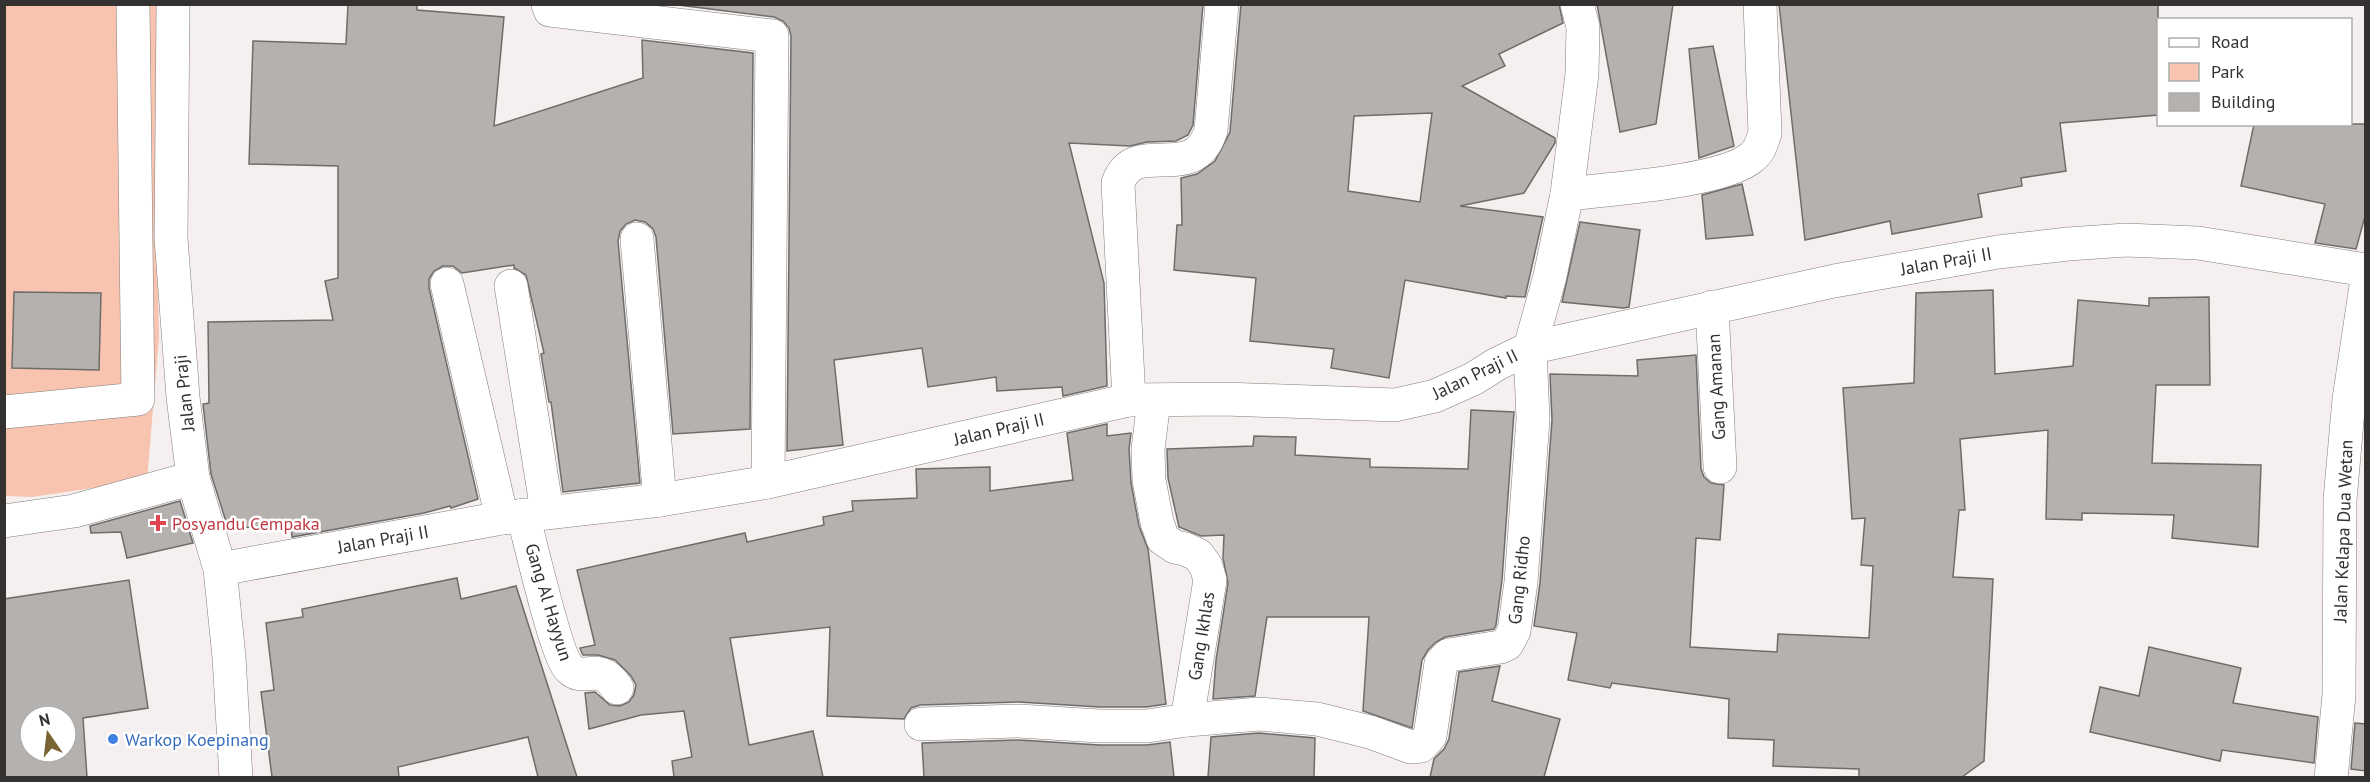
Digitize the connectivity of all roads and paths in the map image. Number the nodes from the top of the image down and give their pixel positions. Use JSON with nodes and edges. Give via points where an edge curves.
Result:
{"nodes":[{"id":1,"x":133,"y":4,"type":"edge"},
{"id":2,"x":173,"y":4,"type":"edge"},
{"id":3,"x":548,"y":4,"type":"edge"},
{"id":4,"x":1222,"y":4,"type":"edge"},
{"id":5,"x":1577,"y":4,"type":"edge"},
{"id":6,"x":1760,"y":4,"type":"edge"},
{"id":7,"x":1567,"y":194,"type":"junction"},
{"id":8,"x":637,"y":239,"type":"dead end"},
{"id":9,"x":2366,"y":270,"type":"edge"},
{"id":10,"x":447,"y":284,"type":"dead end"},
{"id":11,"x":511,"y":286,"type":"dead end"},
{"id":12,"x":2366,"y":286,"type":"edge"},
{"id":13,"x":1712,"y":307,"type":"junction"},
{"id":14,"x":1530,"y":348,"type":"junction"},
{"id":15,"x":1141,"y":400,"type":"junction"},
{"id":16,"x":4,"y":412,"type":"edge"},
{"id":17,"x":1720,"y":467,"type":"dead end"},
{"id":18,"x":193,"y":478,"type":"junction"},
{"id":19,"x":768,"y":482,"type":"junction"},
{"id":20,"x":660,"y":500,"type":"junction"},
{"id":21,"x":524,"y":515,"type":"junction"},
{"id":22,"x":4,"y":521,"type":"edge"},
{"id":23,"x":220,"y":569,"type":"junction"},
{"id":24,"x":617,"y":688,"type":"dead end"},
{"id":25,"x":1188,"y":720,"type":"junction"},
{"id":26,"x":921,"y":724,"type":"dead end"},
{"id":27,"x":236,"y":777,"type":"edge"},
{"id":28,"x":2331,"y":777,"type":"edge"}],
"edges":[{"from":1,"to":16,"type":"street","via":[[138,399]]},
{"from":2,"to":18,"type":"street","name":"Jalan Praji","via":[[171,238]]},
{"from":3,"to":19,"type":"street","via":[[550,10],[772,36]]},
{"from":4,"to":15,"type":"street","name":"Gang Ikhlas","via":[[1207,143],[1194,155],[1180,159],[1139,162],[1121,173],[1118,183]]},
{"from":5,"to":7,"type":"street","via":[[1583,27],[1582,74]]},
{"from":6,"to":7,"type":"street","via":[[1765,133],[1752,158],[1710,176]]},
{"from":7,"to":14,"type":"street"},
{"from":8,"to":20,"type":"street"},
{"from":9,"to":13,"type":"street","name":"Jalan Praji II","via":[[2198,243],[2126,240],[1998,252]]},
{"from":10,"to":21,"type":"street"},
{"from":11,"to":21,"type":"street"},
{"from":12,"to":28,"type":"street","name":"Jalan Kelapa Dua Wetan","via":[[2349,399],[2340,500],[2339,695]]},
{"from":13,"to":14,"type":"street","name":"Jalan Praji II"},
{"from":13,"to":17,"type":"street","name":"Gang Amanan"},
{"from":14,"to":15,"type":"street","name":"Jalan Praji II","via":[[1444,392],[1395,405]]},
{"from":14,"to":25,"type":"street","name":"Gang Ridho","via":[[1533,419],[1514,631],[1507,644],[1500,647],[1445,658],[1430,736],[1421,746],[1412,747],[1317,719],[1259,714]]},
{"from":15,"to":19,"type":"street","name":"Jalan Praji II"},
{"from":15,"to":25,"type":"street","name":"Gang Ikhlas","via":[[1157,522],[1163,539],[1198,555],[1210,580]]},
{"from":18,"to":22,"type":"street","via":[[74,511]]},
{"from":18,"to":23,"type":"street","name":"Jalan Praji"},
{"from":19,"to":20,"type":"street","name":"Jalan Praji II"},
{"from":20,"to":21,"type":"street","name":"Jalan Praji II"},
{"from":21,"to":23,"type":"street","name":"Jalan Praji II"},
{"from":21,"to":24,"type":"street","name":"Gang Al Hayyun","via":[[557,642],[568,667],[576,673],[602,673]]},
{"from":23,"to":27,"type":"street","name":"Jalan Praji"},
{"from":25,"to":26,"type":"street","via":[[1147,726]]}]}
